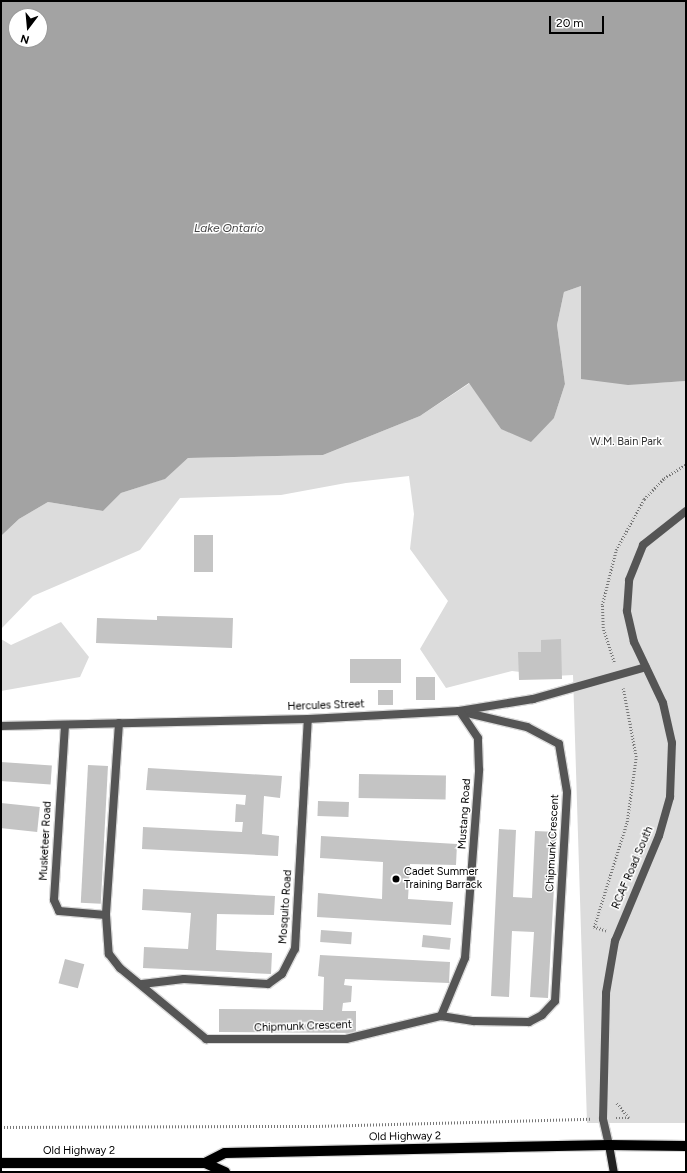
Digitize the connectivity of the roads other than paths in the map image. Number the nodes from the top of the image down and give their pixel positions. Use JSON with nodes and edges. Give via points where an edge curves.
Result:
{"nodes":[{"id":1,"x":686,"y":511,"type":"edge"},
{"id":2,"x":646,"y":667,"type":"junction"},
{"id":3,"x":459,"y":711,"type":"junction"},
{"id":4,"x":308,"y":719,"type":"junction"},
{"id":5,"x":119,"y":723,"type":"junction"},
{"id":6,"x":65,"y":725,"type":"junction"},
{"id":7,"x":1,"y":726,"type":"edge"},
{"id":8,"x":106,"y":915,"type":"junction"},
{"id":9,"x":142,"y":984,"type":"junction"},
{"id":10,"x":441,"y":1016,"type":"junction"},
{"id":11,"x":608,"y":1144,"type":"junction"},
{"id":12,"x":686,"y":1146,"type":"edge"},
{"id":13,"x":1,"y":1162,"type":"edge"},
{"id":14,"x":205,"y":1163,"type":"junction"},
{"id":15,"x":225,"y":1172,"type":"edge"},
{"id":16,"x":614,"y":1172,"type":"edge"}],
"edges":[{"from":1,"to":2,"type":"lane","name":"RCAF Road South","via":[[643,545],[629,580],[627,611],[634,642]]},
{"from":2,"to":3,"type":"lane","name":"Hercules Street","via":[[533,698]]},
{"from":2,"to":11,"type":"lane","name":"RCAF Road South","via":[[663,703],[672,743],[670,797],[659,836],[617,935],[606,993],[603,1119]]},
{"from":3,"to":4,"type":"lane","name":"Hercules Street"},
{"from":3,"to":10,"type":"lane","name":"Mustang Road","via":[[478,738],[479,770],[465,958]]},
{"from":3,"to":10,"type":"lane","name":"Chipmunk Crescent","via":[[527,727],[559,744],[568,792],[560,931],[555,1000],[542,1015],[529,1022],[504,1023]]},
{"from":4,"to":5,"type":"lane","name":"Hercules Street"},
{"from":4,"to":9,"type":"lane","name":"Mosquito Road","via":[[295,949],[282,974],[268,984],[184,979]]},
{"from":5,"to":6,"type":"lane","name":"Hercules Street"},
{"from":5,"to":8,"type":"lane","name":"Chipmunk Crescent"},
{"from":6,"to":7,"type":"lane","name":"Hercules Street"},
{"from":6,"to":8,"type":"lane","name":"Musketeer Road","via":[[54,900],[59,911]]},
{"from":8,"to":9,"type":"lane","name":"Chipmunk Crescent","via":[[109,954],[120,968]]},
{"from":9,"to":10,"type":"lane","name":"Chipmunk Crescent","via":[[206,1039],[346,1039]]},
{"from":11,"to":12,"type":"main road","name":"Old Highway 2"},
{"from":11,"to":14,"type":"main road","name":"Old Highway 2","via":[[225,1153]]},
{"from":11,"to":16,"type":"main road"},
{"from":13,"to":14,"type":"main road","name":"Old Highway 2"},
{"from":14,"to":15,"type":"main road","name":"Old Highway 2"}]}
